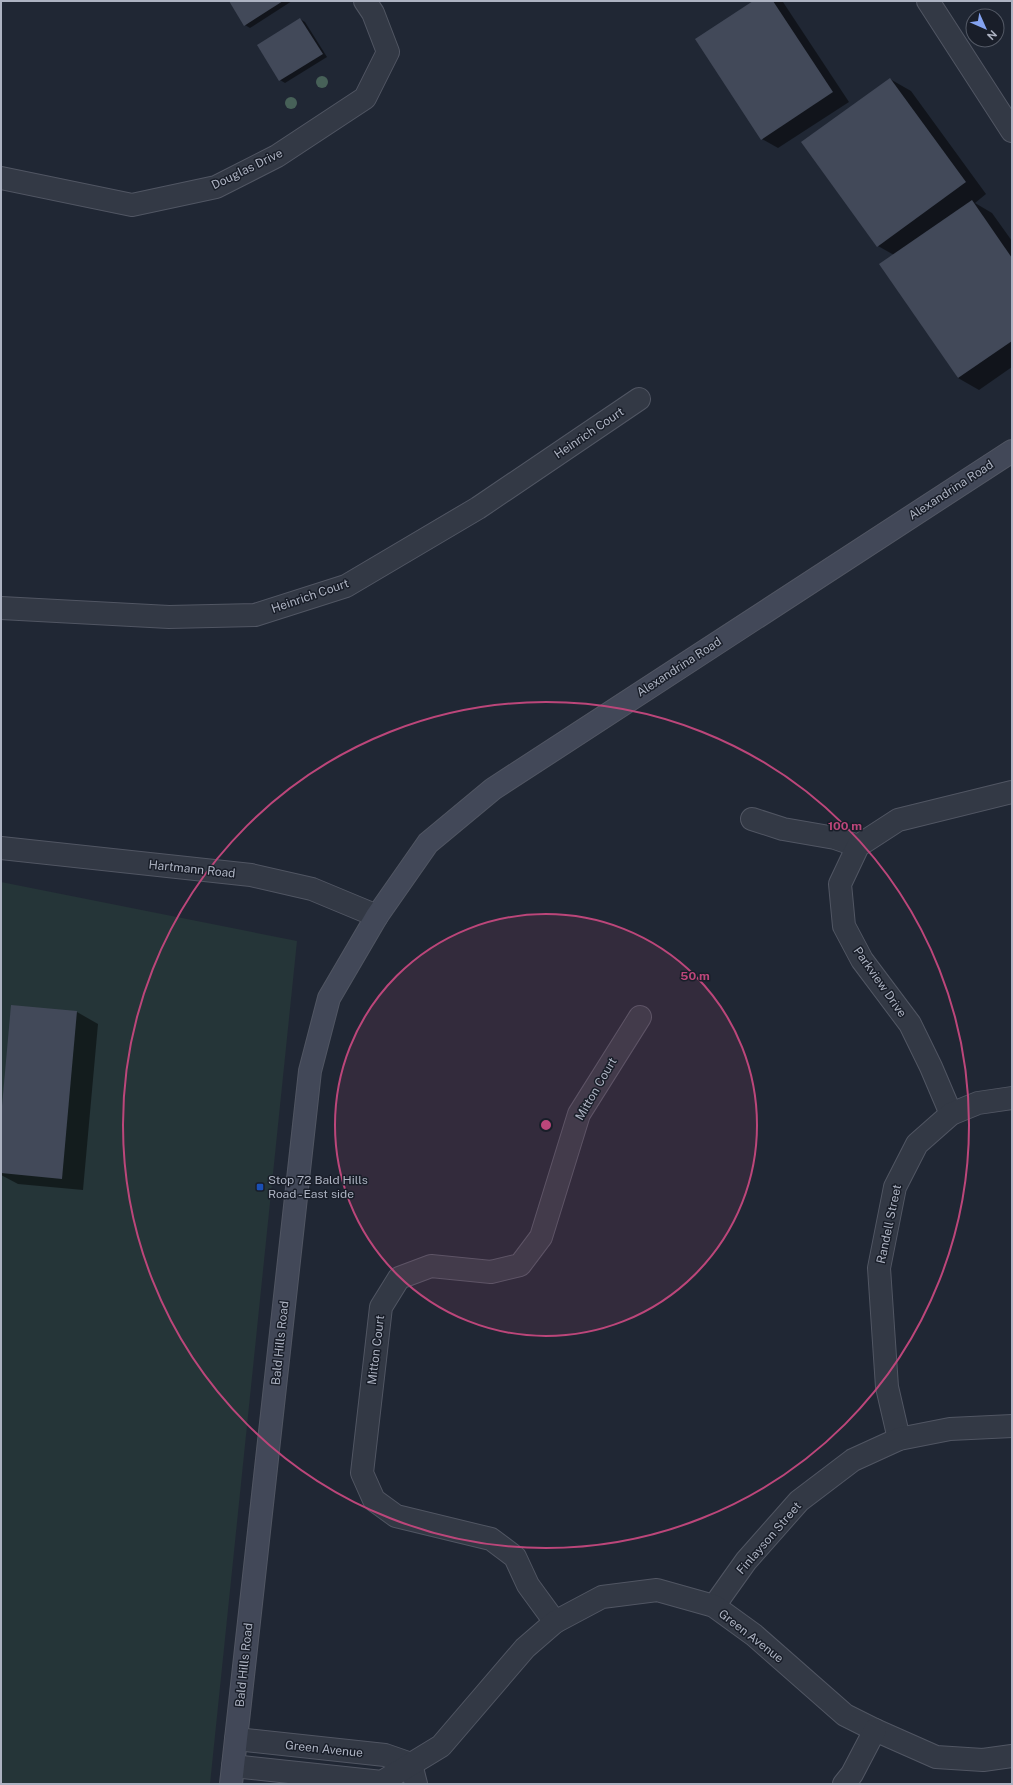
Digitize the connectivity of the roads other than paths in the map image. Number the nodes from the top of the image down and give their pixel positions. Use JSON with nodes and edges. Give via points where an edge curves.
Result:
{"nodes":[{"id":1,"x":928,"y":1,"type":"edge"},
{"id":2,"x":369,"y":7,"type":"edge"},
{"id":3,"x":1012,"y":131,"type":"edge"},
{"id":4,"x":1,"y":178,"type":"edge"},
{"id":5,"x":639,"y":399,"type":"dead end"},
{"id":6,"x":1012,"y":450,"type":"edge"},
{"id":7,"x":1,"y":608,"type":"edge"},
{"id":8,"x":1012,"y":792,"type":"edge"},
{"id":9,"x":752,"y":819,"type":"dead end"},
{"id":10,"x":858,"y":846,"type":"junction"},
{"id":11,"x":1,"y":848,"type":"edge"},
{"id":12,"x":377,"y":916,"type":"junction"},
{"id":13,"x":640,"y":1017,"type":"dead end"},
{"id":14,"x":1012,"y":1098,"type":"edge"},
{"id":15,"x":951,"y":1114,"type":"junction"},
{"id":16,"x":1012,"y":1426,"type":"edge"},
{"id":17,"x":899,"y":1439,"type":"junction"},
{"id":18,"x":714,"y":1606,"type":"junction"},
{"id":19,"x":555,"y":1622,"type":"junction"},
{"id":20,"x":875,"y":1730,"type":"junction"},
{"id":21,"x":236,"y":1739,"type":"junction"},
{"id":22,"x":1012,"y":1756,"type":"edge"},
{"id":23,"x":414,"y":1774,"type":"edge"},
{"id":24,"x":232,"y":1775,"type":"edge"},
{"id":25,"x":844,"y":1784,"type":"edge"}],
"edges":[{"from":1,"to":3,"type":"street"},
{"from":2,"to":4,"type":"street","name":"Douglas Drive","via":[[388,52],[366,98],[278,156],[216,187],[132,205]]},
{"from":5,"to":7,"type":"street","name":"Heinrich Court","via":[[478,508],[346,586],[255,615],[169,617]]},
{"from":6,"to":12,"type":"main road","name":"Alexandrina Road","via":[[493,789],[428,843]]},
{"from":8,"to":10,"type":"street","via":[[898,820]]},
{"from":9,"to":10,"type":"street","via":[[783,829],[835,838]]},
{"from":10,"to":15,"type":"street","name":"Parkview Drive","via":[[840,884],[844,926],[862,960],[910,1024]]},
{"from":11,"to":12,"type":"street","name":"Hartmann Road","via":[[251,875],[312,889]]},
{"from":12,"to":21,"type":"main road","name":"Bald Hills Road","via":[[329,998],[310,1071]]},
{"from":13,"to":19,"type":"street","name":"Mitton Court","via":[[579,1114],[541,1237],[520,1266],[491,1272],[431,1266],[399,1278],[381,1307],[362,1473],[374,1500],[396,1516],[491,1539],[515,1557],[528,1585]]},
{"from":14,"to":15,"type":"street","name":"Randell Street","via":[[978,1103]]},
{"from":15,"to":17,"type":"street","name":"Randell Street","via":[[917,1144],[895,1187],[880,1268],[886,1387]]},
{"from":16,"to":17,"type":"street","name":"Finlayson Street","via":[[950,1429]]},
{"from":17,"to":18,"type":"street","name":"Finlayson Street","via":[[853,1460],[799,1501],[746,1561]]},
{"from":18,"to":19,"type":"street","name":"Green Avenue","via":[[657,1590],[602,1597]]},
{"from":18,"to":20,"type":"street","name":"Green Avenue","via":[[754,1635],[845,1715]]},
{"from":19,"to":23,"type":"street","name":"Green Avenue","via":[[525,1648]]},
{"from":20,"to":22,"type":"street","name":"Green Avenue","via":[[936,1757],[983,1760]]},
{"from":20,"to":25,"type":"street"},
{"from":21,"to":23,"type":"street","name":"Green Avenue","via":[[385,1755]]},
{"from":21,"to":24,"type":"main road","name":"Bald Hills Road"},
{"from":23,"to":24,"type":"street","name":"Green Avenue","via":[[382,1782]]}]}
